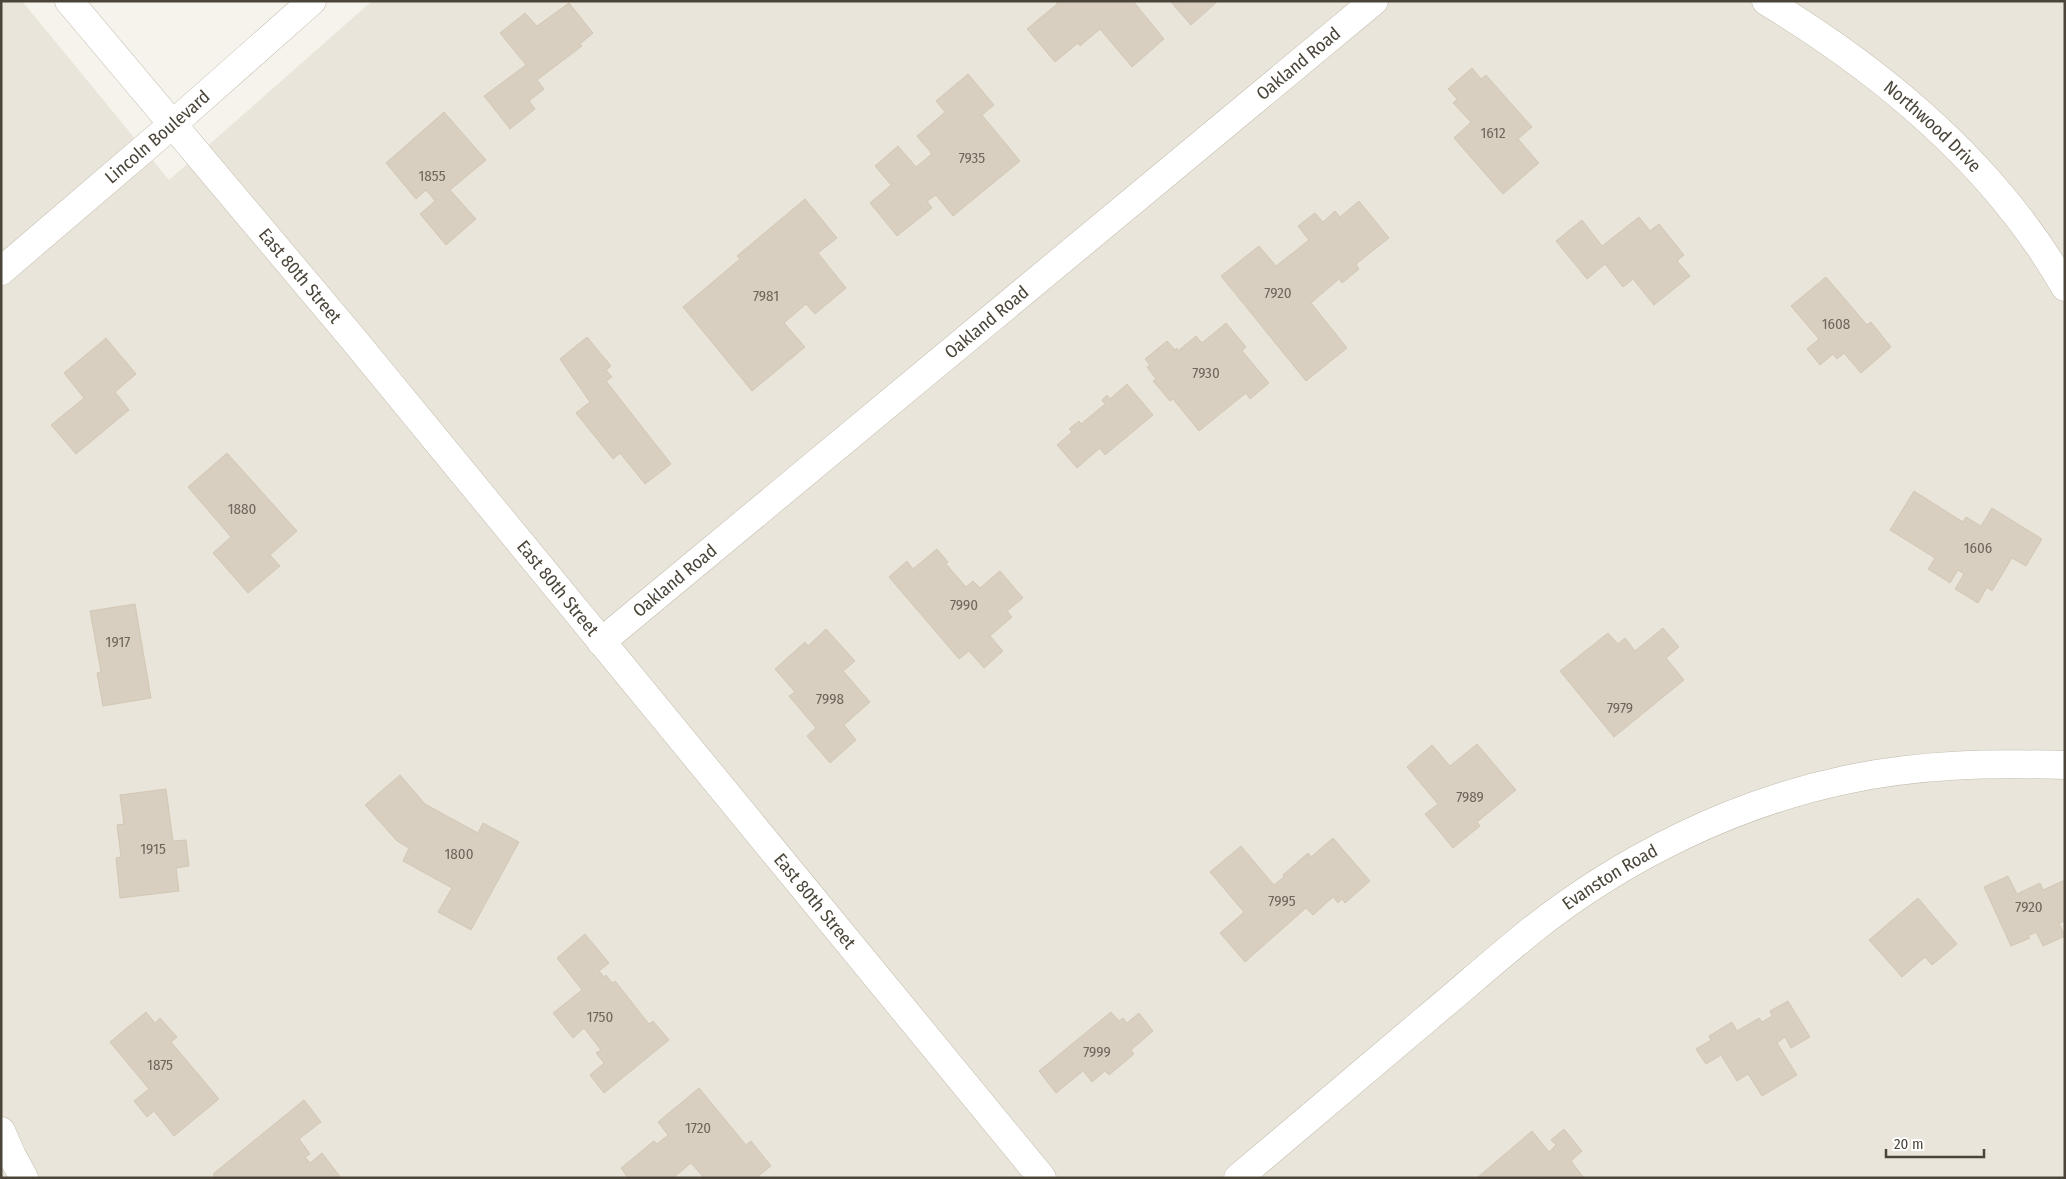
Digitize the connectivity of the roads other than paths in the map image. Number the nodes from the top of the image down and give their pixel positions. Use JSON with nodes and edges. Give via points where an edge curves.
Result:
{"nodes":[{"id":1,"x":69,"y":1,"type":"edge"},
{"id":2,"x":312,"y":1,"type":"edge"},
{"id":3,"x":1374,"y":1,"type":"edge"},
{"id":4,"x":1766,"y":1,"type":"edge"},
{"id":5,"x":173,"y":124,"type":"junction"},
{"id":6,"x":1,"y":271,"type":"edge"},
{"id":7,"x":2065,"y":287,"type":"edge"},
{"id":8,"x":600,"y":642,"type":"junction"},
{"id":9,"x":2065,"y":765,"type":"edge"},
{"id":10,"x":1,"y":1131,"type":"edge"},
{"id":11,"x":24,"y":1178,"type":"edge"},
{"id":12,"x":1042,"y":1178,"type":"edge"},
{"id":13,"x":1238,"y":1178,"type":"edge"}],
"edges":[{"from":1,"to":5,"type":"street","name":"East 80th Street"},
{"from":2,"to":5,"type":"street","name":"Lincoln Boulevard"},
{"from":3,"to":8,"type":"street","name":"Oakland Road"},
{"from":4,"to":7,"type":"street","name":"Northwood Drive","via":[[1871,71],[1954,145],[2035,240]]},
{"from":5,"to":6,"type":"street","name":"Lincoln Boulevard"},
{"from":5,"to":8,"type":"street","name":"East 80th Street"},
{"from":8,"to":12,"type":"street","name":"East 80th Street"},
{"from":9,"to":13,"type":"street","name":"Evanston Road","via":[[1954,764],[1844,780],[1780,797],[1676,839],[1593,887],[1533,930]]},
{"from":10,"to":11,"type":"street"}]}
